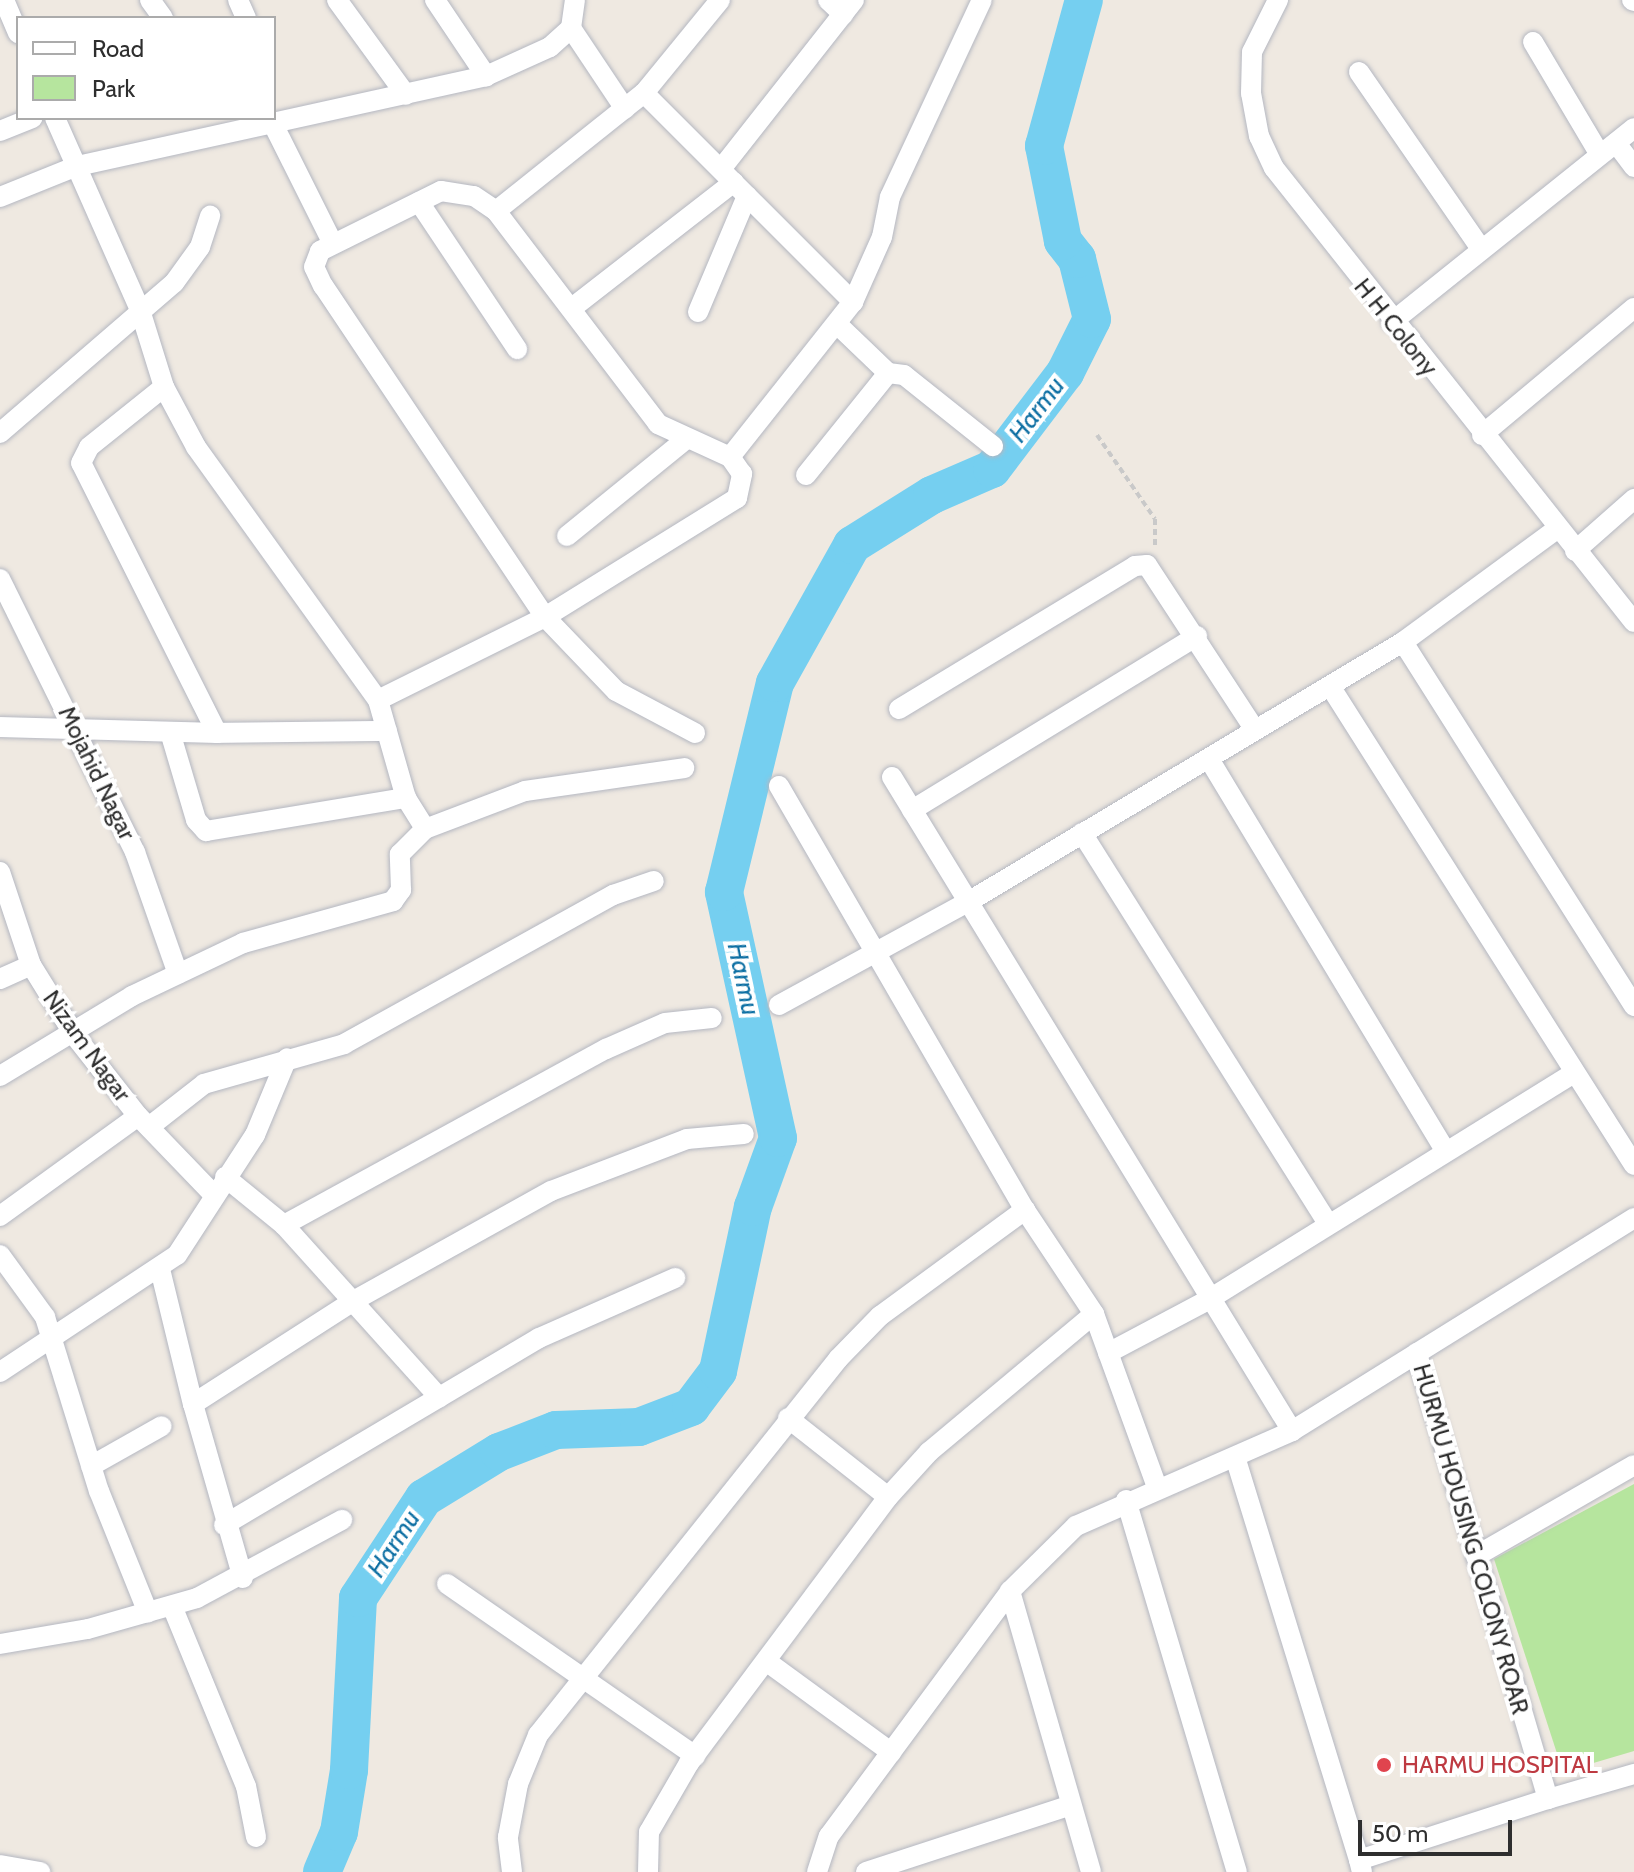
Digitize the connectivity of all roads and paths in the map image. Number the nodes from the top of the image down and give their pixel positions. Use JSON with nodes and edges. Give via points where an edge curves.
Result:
{"nodes":[{"id":1,"x":4,"y":0,"type":"edge"},
{"id":2,"x":337,"y":0,"type":"edge"},
{"id":3,"x":435,"y":0,"type":"edge"},
{"id":4,"x":575,"y":0,"type":"edge"},
{"id":5,"x":720,"y":0,"type":"edge"},
{"id":6,"x":982,"y":0,"type":"edge"},
{"id":7,"x":1278,"y":0,"type":"edge"},
{"id":8,"x":842,"y":5,"type":"edge"},
{"id":9,"x":16,"y":28,"type":"edge"},
{"id":10,"x":571,"y":28,"type":"junction"},
{"id":11,"x":1533,"y":42,"type":"dead end"},
{"id":12,"x":1359,"y":72,"type":"dead end"},
{"id":13,"x":486,"y":76,"type":"junction"},
{"id":14,"x":644,"y":93,"type":"junction"},
{"id":15,"x":406,"y":95,"type":"junction"},
{"id":16,"x":625,"y":109,"type":"junction"},
{"id":17,"x":28,"y":120,"type":"edge"},
{"id":18,"x":56,"y":120,"type":"edge"},
{"id":19,"x":273,"y":124,"type":"junction"},
{"id":20,"x":211,"y":128,"type":"edge"},
{"id":21,"x":1634,"y":128,"type":"edge"},
{"id":22,"x":0,"y":131,"type":"edge"},
{"id":23,"x":1608,"y":149,"type":"junction"},
{"id":24,"x":77,"y":166,"type":"junction"},
{"id":25,"x":1634,"y":167,"type":"edge"},
{"id":26,"x":734,"y":182,"type":"junction"},
{"id":27,"x":0,"y":197,"type":"edge"},
{"id":28,"x":419,"y":202,"type":"junction"},
{"id":29,"x":496,"y":211,"type":"junction"},
{"id":30,"x":210,"y":216,"type":"dead end"},
{"id":31,"x":332,"y":242,"type":"junction"},
{"id":32,"x":1482,"y":250,"type":"junction"},
{"id":33,"x":853,"y":302,"type":"junction"},
{"id":34,"x":572,"y":308,"type":"junction"},
{"id":35,"x":1634,"y":308,"type":"edge"},
{"id":36,"x":140,"y":310,"type":"junction"},
{"id":37,"x":698,"y":312,"type":"dead end"},
{"id":38,"x":1392,"y":322,"type":"junction"},
{"id":39,"x":838,"y":325,"type":"junction"},
{"id":40,"x":517,"y":349,"type":"dead end"},
{"id":41,"x":888,"y":373,"type":"junction"},
{"id":42,"x":164,"y":387,"type":"junction"},
{"id":43,"x":0,"y":433,"type":"edge"},
{"id":44,"x":1097,"y":435,"type":"dead end"},
{"id":45,"x":1482,"y":435,"type":"junction"},
{"id":46,"x":685,"y":440,"type":"junction"},
{"id":47,"x":993,"y":446,"type":"dead end"},
{"id":48,"x":730,"y":457,"type":"junction"},
{"id":49,"x":806,"y":475,"type":"dead end"},
{"id":50,"x":1634,"y":499,"type":"edge"},
{"id":51,"x":1557,"y":529,"type":"junction"},
{"id":52,"x":567,"y":536,"type":"dead end"},
{"id":53,"x":1575,"y":551,"type":"junction"},
{"id":54,"x":1147,"y":565,"type":"junction"},
{"id":55,"x":0,"y":579,"type":"edge"},
{"id":56,"x":545,"y":617,"type":"junction"},
{"id":57,"x":1634,"y":622,"type":"edge"},
{"id":58,"x":1197,"y":636,"type":"junction"},
{"id":59,"x":1403,"y":642,"type":"junction"},
{"id":60,"x":1330,"y":686,"type":"junction"},
{"id":61,"x":378,"y":700,"type":"junction"},
{"id":62,"x":899,"y":709,"type":"dead end"},
{"id":63,"x":0,"y":727,"type":"edge"},
{"id":64,"x":78,"y":730,"type":"junction"},
{"id":65,"x":1255,"y":730,"type":"junction"},
{"id":66,"x":387,"y":731,"type":"junction"},
{"id":67,"x":170,"y":732,"type":"junction"},
{"id":68,"x":217,"y":733,"type":"junction"},
{"id":69,"x":695,"y":733,"type":"dead end"},
{"id":70,"x":1209,"y":759,"type":"junction"},
{"id":71,"x":684,"y":768,"type":"dead end"},
{"id":72,"x":892,"y":777,"type":"dead end"},
{"id":73,"x":779,"y":786,"type":"dead end"},
{"id":74,"x":406,"y":798,"type":"junction"},
{"id":75,"x":912,"y":810,"type":"junction"},
{"id":76,"x":425,"y":829,"type":"junction"},
{"id":77,"x":1082,"y":833,"type":"junction"},
{"id":78,"x":0,"y":872,"type":"edge"},
{"id":79,"x":654,"y":881,"type":"dead end"},
{"id":80,"x":968,"y":902,"type":"junction"},
{"id":81,"x":874,"y":954,"type":"junction"},
{"id":82,"x":31,"y":965,"type":"junction"},
{"id":83,"x":178,"y":974,"type":"junction"},
{"id":84,"x":0,"y":979,"type":"edge"},
{"id":85,"x":779,"y":1005,"type":"dead end"},
{"id":86,"x":1634,"y":1006,"type":"edge"},
{"id":87,"x":712,"y":1018,"type":"dead end"},
{"id":88,"x":75,"y":1036,"type":"junction"},
{"id":89,"x":287,"y":1058,"type":"junction"},
{"id":90,"x":1574,"y":1073,"type":"junction"},
{"id":91,"x":0,"y":1076,"type":"edge"},
{"id":92,"x":143,"y":1121,"type":"junction"},
{"id":93,"x":744,"y":1134,"type":"dead end"},
{"id":94,"x":1445,"y":1150,"type":"junction"},
{"id":95,"x":1634,"y":1165,"type":"edge"},
{"id":96,"x":225,"y":1177,"type":"junction"},
{"id":97,"x":214,"y":1195,"type":"junction"},
{"id":98,"x":1025,"y":1210,"type":"junction"},
{"id":99,"x":0,"y":1216,"type":"edge"},
{"id":100,"x":1634,"y":1218,"type":"edge"},
{"id":101,"x":1326,"y":1221,"type":"junction"},
{"id":102,"x":284,"y":1225,"type":"junction"},
{"id":103,"x":0,"y":1255,"type":"edge"},
{"id":104,"x":160,"y":1269,"type":"junction"},
{"id":105,"x":675,"y":1278,"type":"dead end"},
{"id":106,"x":355,"y":1300,"type":"junction"},
{"id":107,"x":1208,"y":1300,"type":"junction"},
{"id":108,"x":1094,"y":1314,"type":"junction"},
{"id":109,"x":50,"y":1343,"type":"junction"},
{"id":110,"x":1108,"y":1353,"type":"junction"},
{"id":111,"x":1417,"y":1353,"type":"junction"},
{"id":112,"x":0,"y":1372,"type":"edge"},
{"id":113,"x":439,"y":1397,"type":"junction"},
{"id":114,"x":193,"y":1404,"type":"junction"},
{"id":115,"x":788,"y":1418,"type":"junction"},
{"id":116,"x":162,"y":1426,"type":"dead end"},
{"id":117,"x":1292,"y":1431,"type":"junction"},
{"id":118,"x":1236,"y":1460,"type":"junction"},
{"id":119,"x":1634,"y":1465,"type":"edge"},
{"id":120,"x":91,"y":1466,"type":"junction"},
{"id":121,"x":1157,"y":1487,"type":"junction"},
{"id":122,"x":888,"y":1497,"type":"junction"},
{"id":123,"x":1126,"y":1500,"type":"junction"},
{"id":124,"x":342,"y":1520,"type":"dead end"},
{"id":125,"x":224,"y":1525,"type":"junction"},
{"id":126,"x":1476,"y":1556,"type":"junction"},
{"id":127,"x":243,"y":1578,"type":"junction"},
{"id":128,"x":447,"y":1584,"type":"dead end"},
{"id":129,"x":1010,"y":1591,"type":"junction"},
{"id":130,"x":172,"y":1606,"type":"junction"},
{"id":131,"x":148,"y":1613,"type":"junction"},
{"id":132,"x":0,"y":1644,"type":"edge"},
{"id":133,"x":766,"y":1661,"type":"junction"},
{"id":134,"x":583,"y":1678,"type":"junction"},
{"id":135,"x":891,"y":1752,"type":"junction"},
{"id":136,"x":695,"y":1756,"type":"junction"},
{"id":137,"x":1634,"y":1774,"type":"edge"},
{"id":138,"x":1548,"y":1799,"type":"junction"},
{"id":139,"x":1071,"y":1805,"type":"junction"},
{"id":140,"x":256,"y":1837,"type":"dead end"},
{"id":141,"x":0,"y":1865,"type":"edge"},
{"id":142,"x":1360,"y":1866,"type":"edge"},
{"id":143,"x":40,"y":1872,"type":"edge"},
{"id":144,"x":512,"y":1872,"type":"edge"},
{"id":145,"x":648,"y":1872,"type":"edge"},
{"id":146,"x":817,"y":1872,"type":"edge"},
{"id":147,"x":866,"y":1872,"type":"edge"},
{"id":148,"x":1091,"y":1872,"type":"edge"},
{"id":149,"x":1237,"y":1872,"type":"edge"}],
"edges":[{"from":1,"to":9,"type":"street"},
{"from":2,"to":15,"type":"street"},
{"from":3,"to":13,"type":"street"},
{"from":4,"to":10,"type":"street"},
{"from":5,"to":14,"type":"street"},
{"from":6,"to":33,"type":"street","via":[[890,197],[882,237]]},
{"from":7,"to":38,"type":"street","name":"H H Colony","via":[[1252,52],[1259,136],[1296,202]]},
{"from":8,"to":26,"type":"street"},
{"from":10,"to":13,"type":"street","via":[[550,47]]},
{"from":10,"to":16,"type":"street"},
{"from":11,"to":23,"type":"street"},
{"from":12,"to":32,"type":"street"},
{"from":13,"to":15,"type":"street"},
{"from":14,"to":16,"type":"street"},
{"from":14,"to":26,"type":"street"},
{"from":15,"to":19,"type":"street"},
{"from":16,"to":29,"type":"street"},
{"from":17,"to":22,"type":"street"},
{"from":18,"to":24,"type":"street"},
{"from":19,"to":20,"type":"street"},
{"from":19,"to":31,"type":"street"},
{"from":20,"to":24,"type":"street"},
{"from":21,"to":23,"type":"street"},
{"from":23,"to":25,"type":"street"},
{"from":23,"to":32,"type":"street"},
{"from":24,"to":27,"type":"street"},
{"from":24,"to":36,"type":"street"},
{"from":26,"to":33,"type":"street"},
{"from":26,"to":34,"type":"street"},
{"from":26,"to":37,"type":"street"},
{"from":28,"to":29,"type":"street","via":[[441,191],[460,190]]},
{"from":28,"to":31,"type":"street"},
{"from":28,"to":40,"type":"street"},
{"from":29,"to":34,"type":"street"},
{"from":30,"to":36,"type":"street","via":[[190,266]]},
{"from":31,"to":56,"type":"street","via":[[314,267],[323,286]]},
{"from":32,"to":38,"type":"street"},
{"from":33,"to":39,"type":"street"},
{"from":34,"to":46,"type":"street","via":[[658,424]]},
{"from":35,"to":45,"type":"street"},
{"from":36,"to":42,"type":"street"},
{"from":36,"to":43,"type":"street"},
{"from":38,"to":45,"type":"street","name":"H H Colony"},
{"from":39,"to":41,"type":"street"},
{"from":39,"to":48,"type":"street"},
{"from":41,"to":47,"type":"street","via":[[904,375]]},
{"from":41,"to":49,"type":"street"},
{"from":42,"to":61,"type":"street","via":[[196,447]]},
{"from":42,"to":68,"type":"street","via":[[89,447],[81,463]]},
{"from":44,"to":54,"type":"path","via":[[1155,519],[1158,542]]},
{"from":45,"to":51,"type":"street","name":"H H Colony"},
{"from":46,"to":48,"type":"street"},
{"from":46,"to":52,"type":"street"},
{"from":48,"to":56,"type":"street","via":[[742,474],[737,498]]},
{"from":50,"to":53,"type":"street"},
{"from":51,"to":53,"type":"street","name":"H H Colony"},
{"from":51,"to":59,"type":"street"},
{"from":53,"to":57,"type":"street","name":"H H Colony"},
{"from":54,"to":58,"type":"street"},
{"from":54,"to":62,"type":"street","via":[[1095,589]]},
{"from":55,"to":64,"type":"street","name":"Mojahid Nagar"},
{"from":56,"to":61,"type":"street"},
{"from":56,"to":69,"type":"street","via":[[616,691]]},
{"from":58,"to":65,"type":"street"},
{"from":58,"to":75,"type":"street"},
{"from":59,"to":60,"type":"street"},
{"from":59,"to":86,"type":"street"},
{"from":60,"to":65,"type":"street"},
{"from":60,"to":90,"type":"street"},
{"from":61,"to":66,"type":"street"},
{"from":63,"to":64,"type":"street"},
{"from":64,"to":67,"type":"street"},
{"from":64,"to":83,"type":"street","name":"Mojahid Nagar","via":[[135,852]]},
{"from":65,"to":70,"type":"street"},
{"from":66,"to":68,"type":"street"},
{"from":66,"to":74,"type":"street"},
{"from":67,"to":68,"type":"street"},
{"from":67,"to":74,"type":"street","via":[[196,820],[206,831]]},
{"from":70,"to":77,"type":"street"},
{"from":70,"to":94,"type":"street"},
{"from":71,"to":76,"type":"street","via":[[525,791]]},
{"from":72,"to":75,"type":"street"},
{"from":73,"to":81,"type":"street"},
{"from":74,"to":76,"type":"street"},
{"from":75,"to":80,"type":"street"},
{"from":76,"to":83,"type":"street","via":[[400,854],[401,890],[393,901],[280,928]]},
{"from":77,"to":80,"type":"street"},
{"from":77,"to":101,"type":"street"},
{"from":78,"to":82,"type":"street","name":"Nizam Nagar"},
{"from":79,"to":89,"type":"street","via":[[613,895],[344,1044]]},
{"from":80,"to":81,"type":"street"},
{"from":80,"to":107,"type":"street"},
{"from":81,"to":85,"type":"street"},
{"from":81,"to":98,"type":"street"},
{"from":82,"to":84,"type":"street"},
{"from":82,"to":88,"type":"street","name":"Nizam Nagar"},
{"from":83,"to":88,"type":"street"},
{"from":87,"to":102,"type":"street","via":[[665,1023],[606,1049]]},
{"from":88,"to":91,"type":"street"},
{"from":88,"to":92,"type":"street","name":"Nizam Nagar"},
{"from":89,"to":92,"type":"street","via":[[204,1084]]},
{"from":89,"to":96,"type":"street","via":[[255,1135]]},
{"from":90,"to":94,"type":"street"},
{"from":90,"to":95,"type":"street"},
{"from":92,"to":97,"type":"street","name":"Nizam Nagar"},
{"from":92,"to":99,"type":"street"},
{"from":93,"to":106,"type":"street","via":[[687,1139],[551,1191]]},
{"from":94,"to":101,"type":"street"},
{"from":96,"to":97,"type":"street"},
{"from":96,"to":102,"type":"street"},
{"from":97,"to":104,"type":"street","via":[[177,1255]]},
{"from":98,"to":108,"type":"street"},
{"from":98,"to":115,"type":"street","via":[[880,1316]]},
{"from":100,"to":111,"type":"street"},
{"from":101,"to":107,"type":"street"},
{"from":102,"to":106,"type":"street"},
{"from":103,"to":109,"type":"street","via":[[45,1317]]},
{"from":104,"to":109,"type":"street"},
{"from":104,"to":114,"type":"street"},
{"from":105,"to":113,"type":"street","via":[[539,1338]]},
{"from":106,"to":113,"type":"street"},
{"from":106,"to":114,"type":"street"},
{"from":107,"to":110,"type":"street"},
{"from":107,"to":117,"type":"street"},
{"from":108,"to":110,"type":"street"},
{"from":108,"to":122,"type":"street","via":[[929,1452]]},
{"from":109,"to":112,"type":"street"},
{"from":109,"to":120,"type":"street"},
{"from":110,"to":121,"type":"street"},
{"from":111,"to":117,"type":"street"},
{"from":111,"to":126,"type":"street","name":"HURMU HOUSING COLONY ROAR"},
{"from":113,"to":125,"type":"street"},
{"from":114,"to":125,"type":"street"},
{"from":115,"to":122,"type":"street"},
{"from":115,"to":134,"type":"street"},
{"from":116,"to":120,"type":"street"},
{"from":117,"to":118,"type":"street"},
{"from":118,"to":121,"type":"street"},
{"from":118,"to":142,"type":"street"},
{"from":119,"to":126,"type":"street"},
{"from":120,"to":131,"type":"street"},
{"from":121,"to":123,"type":"street"},
{"from":122,"to":133,"type":"street"},
{"from":123,"to":129,"type":"street","via":[[1076,1526]]},
{"from":123,"to":149,"type":"street"},
{"from":124,"to":127,"type":"street"},
{"from":125,"to":127,"type":"street"},
{"from":126,"to":138,"type":"street","name":"HURMU HOUSING COLONY ROAR"},
{"from":127,"to":130,"type":"street"},
{"from":128,"to":134,"type":"street"},
{"from":129,"to":135,"type":"street"},
{"from":129,"to":139,"type":"street"},
{"from":130,"to":131,"type":"street"},
{"from":130,"to":140,"type":"street","via":[[246,1786]]},
{"from":131,"to":132,"type":"street"},
{"from":133,"to":135,"type":"street"},
{"from":133,"to":136,"type":"street"},
{"from":134,"to":136,"type":"street"},
{"from":134,"to":144,"type":"street","via":[[538,1735],[518,1784],[508,1837]]},
{"from":135,"to":146,"type":"street","via":[[829,1836]]},
{"from":136,"to":145,"type":"street","via":[[649,1832]]},
{"from":137,"to":138,"type":"street"},
{"from":138,"to":142,"type":"street"},
{"from":139,"to":147,"type":"street"},
{"from":139,"to":148,"type":"street"},
{"from":141,"to":143,"type":"street"}]}
